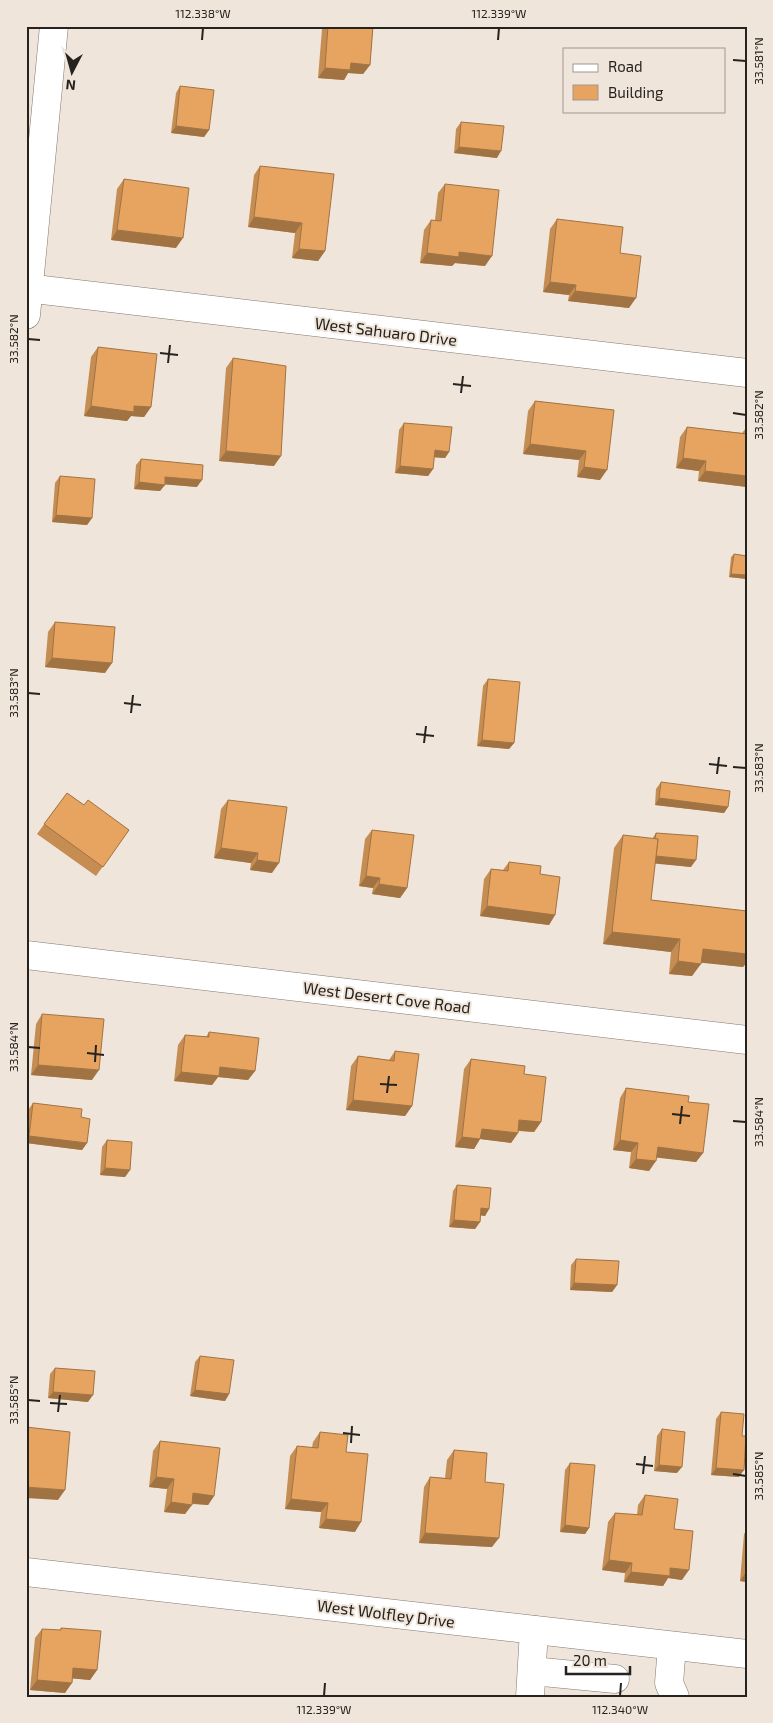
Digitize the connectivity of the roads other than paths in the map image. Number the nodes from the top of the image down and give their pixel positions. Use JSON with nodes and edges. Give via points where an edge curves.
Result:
{"nodes":[{"id":1,"x":54,"y":26,"type":"edge"},
{"id":2,"x":27,"y":297,"type":"edge"},
{"id":3,"x":747,"y":373,"type":"edge"},
{"id":4,"x":26,"y":955,"type":"edge"},
{"id":5,"x":747,"y":1040,"type":"edge"},
{"id":6,"x":26,"y":1572,"type":"edge"},
{"id":7,"x":534,"y":1630,"type":"junction"},
{"id":8,"x":619,"y":1640,"type":"junction"},
{"id":9,"x":672,"y":1646,"type":"junction"},
{"id":10,"x":747,"y":1654,"type":"edge"},
{"id":11,"x":531,"y":1684,"type":"edge"},
{"id":12,"x":614,"y":1688,"type":"edge"},
{"id":13,"x":675,"y":1697,"type":"edge"}],
"edges":[{"from":1,"to":2,"type":"street"},
{"from":2,"to":3,"type":"street","name":"West Sahuaro Drive"},
{"from":4,"to":5,"type":"street","name":"West Desert Cove Road"},
{"from":6,"to":7,"type":"street","name":"West Wolfley Drive"},
{"from":7,"to":8,"type":"street","name":"West Wolfley Drive"},
{"from":7,"to":11,"type":"street"},
{"from":8,"to":9,"type":"street","name":"West Wolfley Drive"},
{"from":8,"to":12,"type":"street"},
{"from":9,"to":10,"type":"street","name":"West Wolfley Drive"},
{"from":9,"to":13,"type":"street","via":[[669,1683]]},
{"from":11,"to":12,"type":"street"}]}
